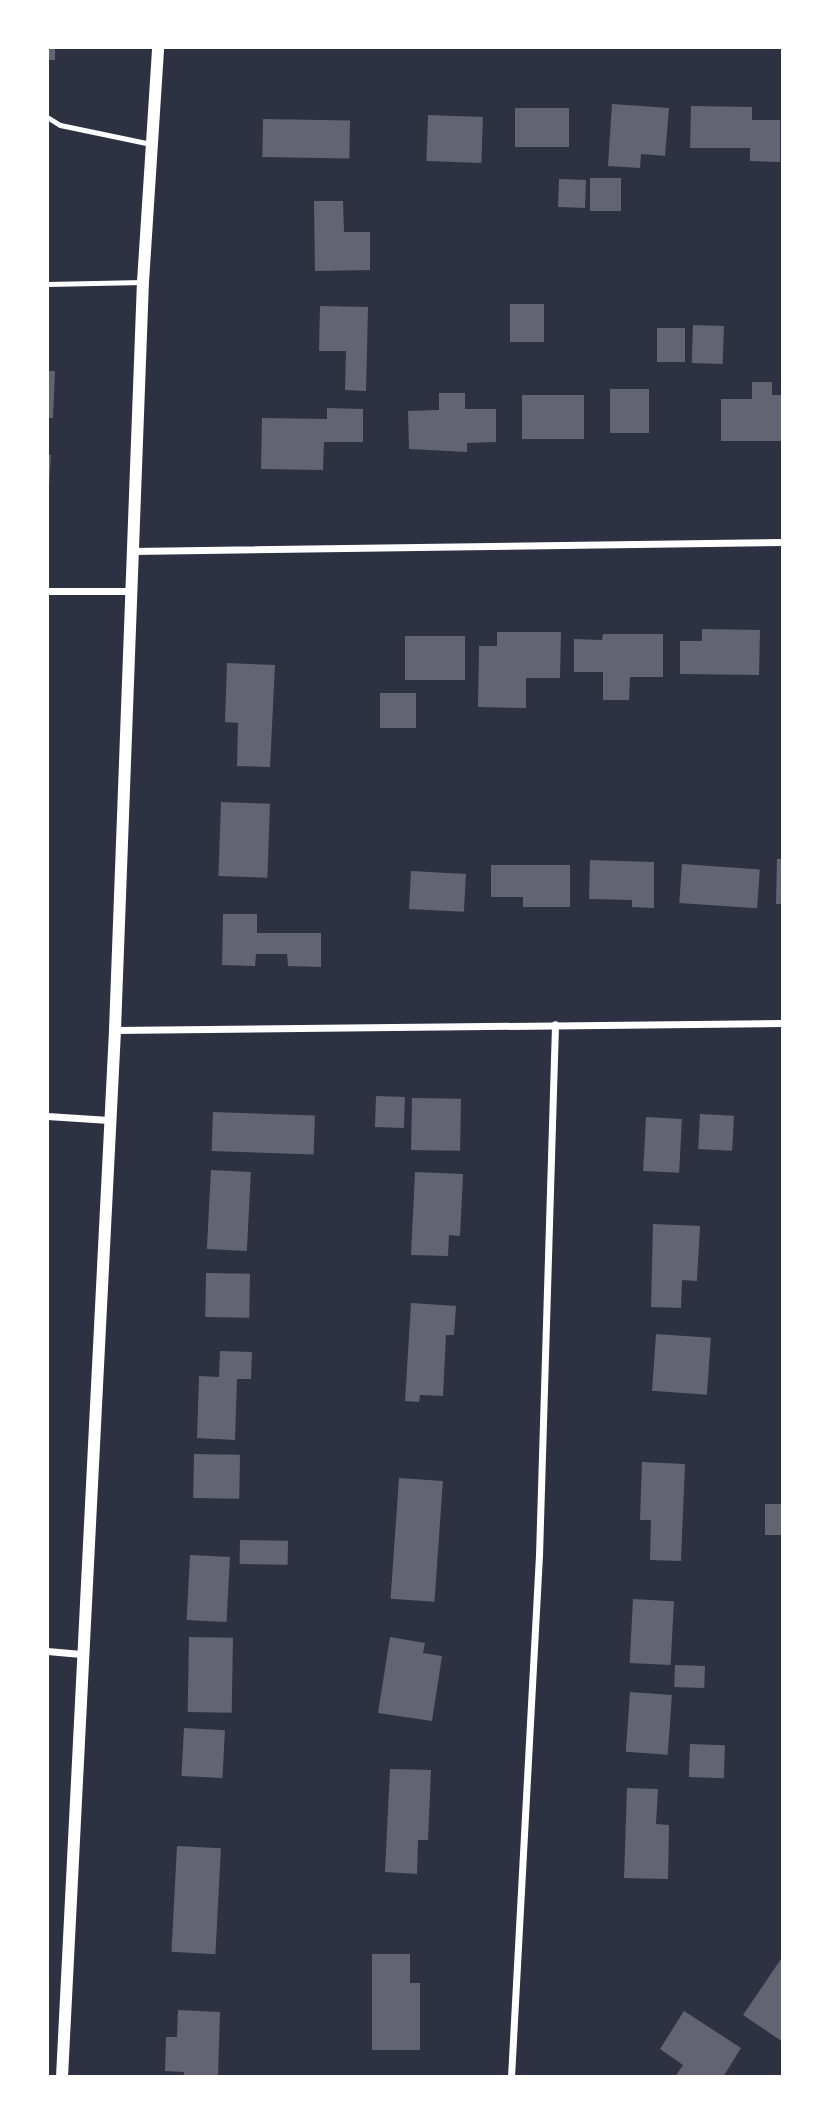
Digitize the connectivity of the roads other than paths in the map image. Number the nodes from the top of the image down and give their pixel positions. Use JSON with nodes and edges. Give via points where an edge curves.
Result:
{"nodes":[{"id":1,"x":158,"y":47,"type":"edge"},
{"id":2,"x":170,"y":47,"type":"edge"},
{"id":3,"x":47,"y":117,"type":"edge"},
{"id":4,"x":151,"y":144,"type":"junction"},
{"id":5,"x":143,"y":282,"type":"junction"},
{"id":6,"x":47,"y":284,"type":"edge"},
{"id":7,"x":783,"y":542,"type":"edge"},
{"id":8,"x":131,"y":551,"type":"junction"},
{"id":9,"x":47,"y":591,"type":"edge"},
{"id":10,"x":130,"y":591,"type":"junction"},
{"id":11,"x":783,"y":1023,"type":"edge"},
{"id":12,"x":555,"y":1024,"type":"junction"},
{"id":13,"x":115,"y":1030,"type":"junction"},
{"id":14,"x":47,"y":1116,"type":"edge"},
{"id":15,"x":109,"y":1120,"type":"junction"},
{"id":16,"x":47,"y":1651,"type":"edge"},
{"id":17,"x":85,"y":1654,"type":"junction"},
{"id":18,"x":62,"y":2077,"type":"edge"},
{"id":19,"x":511,"y":2077,"type":"edge"}],
"edges":[{"from":1,"to":2,"type":"street"},
{"from":1,"to":4,"type":"street"},
{"from":3,"to":4,"type":"lane","via":[[60,125]]},
{"from":4,"to":5,"type":"street"},
{"from":5,"to":6,"type":"lane"},
{"from":5,"to":8,"type":"street"},
{"from":7,"to":8,"type":"street"},
{"from":8,"to":10,"type":"street"},
{"from":9,"to":10,"type":"street"},
{"from":10,"to":13,"type":"street"},
{"from":11,"to":12,"type":"street"},
{"from":12,"to":13,"type":"street"},
{"from":12,"to":19,"type":"street","via":[[539,1555]]},
{"from":13,"to":15,"type":"street"},
{"from":14,"to":15,"type":"street"},
{"from":15,"to":17,"type":"street"},
{"from":16,"to":17,"type":"street"},
{"from":17,"to":18,"type":"street"}]}
